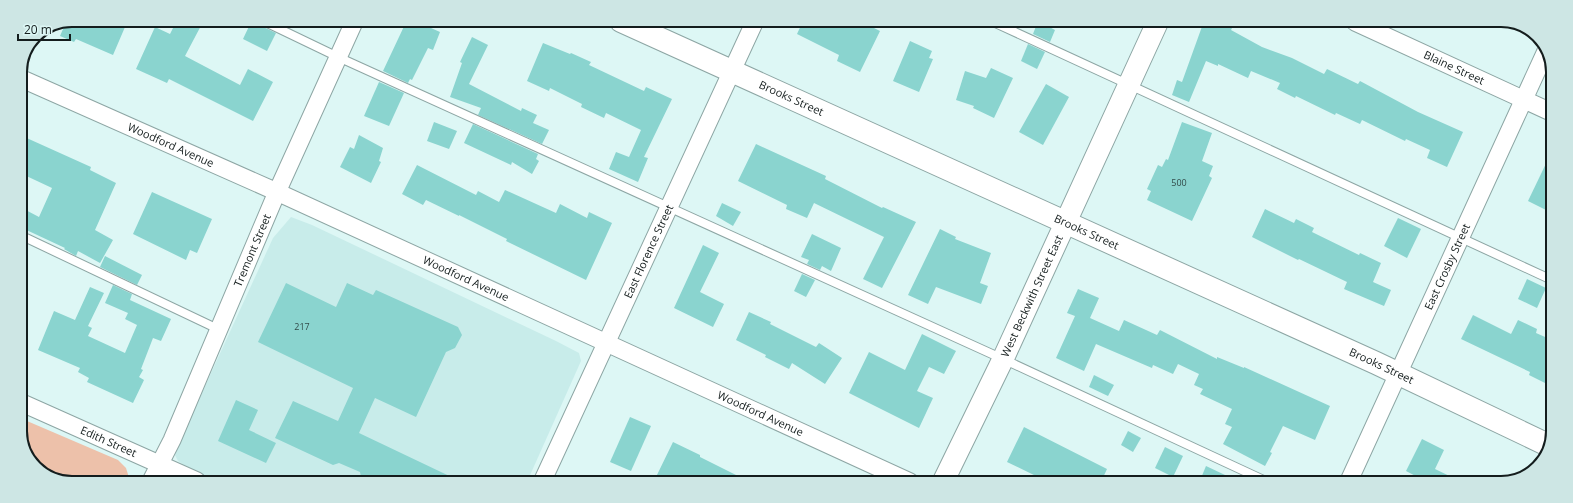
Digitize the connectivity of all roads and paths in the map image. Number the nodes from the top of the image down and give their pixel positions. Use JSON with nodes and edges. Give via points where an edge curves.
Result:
{"nodes":[{"id":1,"x":276,"y":27,"type":"edge"},
{"id":2,"x":352,"y":27,"type":"edge"},
{"id":3,"x":634,"y":27,"type":"edge"},
{"id":4,"x":752,"y":27,"type":"edge"},
{"id":5,"x":1004,"y":27,"type":"edge"},
{"id":6,"x":1155,"y":27,"type":"edge"},
{"id":7,"x":1366,"y":27,"type":"edge"},
{"id":8,"x":338,"y":57,"type":"junction"},
{"id":9,"x":1543,"y":57,"type":"edge"},
{"id":10,"x":732,"y":72,"type":"junction"},
{"id":11,"x":27,"y":81,"type":"edge"},
{"id":12,"x":1130,"y":85,"type":"junction"},
{"id":13,"x":1523,"y":100,"type":"junction"},
{"id":14,"x":1546,"y":110,"type":"edge"},
{"id":15,"x":277,"y":192,"type":"junction"},
{"id":16,"x":668,"y":208,"type":"junction"},
{"id":17,"x":1067,"y":222,"type":"junction"},
{"id":18,"x":27,"y":238,"type":"edge"},
{"id":19,"x":1460,"y":239,"type":"junction"},
{"id":20,"x":1546,"y":277,"type":"edge"},
{"id":21,"x":218,"y":329,"type":"junction"},
{"id":22,"x":605,"y":343,"type":"junction"},
{"id":23,"x":1002,"y":359,"type":"junction"},
{"id":24,"x":1399,"y":374,"type":"junction"},
{"id":25,"x":27,"y":405,"type":"edge"},
{"id":26,"x":1544,"y":443,"type":"edge"},
{"id":27,"x":161,"y":464,"type":"junction"},
{"id":28,"x":154,"y":476,"type":"edge"},
{"id":29,"x":186,"y":476,"type":"edge"},
{"id":30,"x":547,"y":476,"type":"edge"},
{"id":31,"x":897,"y":476,"type":"edge"},
{"id":32,"x":946,"y":476,"type":"edge"},
{"id":33,"x":1255,"y":476,"type":"edge"},
{"id":34,"x":1351,"y":476,"type":"edge"}],
"edges":[{"from":1,"to":8,"type":"lane"},
{"from":2,"to":8,"type":"street","name":"Tremont Street"},
{"from":3,"to":10,"type":"highway","name":"Brooks Street"},
{"from":4,"to":10,"type":"street","name":"East Florence Street"},
{"from":5,"to":12,"type":"lane"},
{"from":6,"to":12,"type":"street","name":"West Beckwith Street East"},
{"from":7,"to":13,"type":"street","name":"Blaine Street"},
{"from":8,"to":15,"type":"street","name":"Tremont Street"},
{"from":8,"to":16,"type":"lane"},
{"from":9,"to":13,"type":"street","name":"East Crosby Street"},
{"from":10,"to":16,"type":"street","name":"East Florence Street"},
{"from":10,"to":17,"type":"highway","name":"Brooks Street"},
{"from":11,"to":15,"type":"street","name":"Woodford Avenue"},
{"from":12,"to":17,"type":"street","name":"West Beckwith Street East"},
{"from":12,"to":19,"type":"lane"},
{"from":13,"to":14,"type":"street","name":"Blaine Street"},
{"from":13,"to":19,"type":"street","name":"East Crosby Street"},
{"from":15,"to":21,"type":"street","name":"Tremont Street"},
{"from":15,"to":22,"type":"street","name":"Woodford Avenue"},
{"from":16,"to":22,"type":"street","name":"East Florence Street"},
{"from":16,"to":23,"type":"lane"},
{"from":17,"to":23,"type":"street","name":"West Beckwith Street East"},
{"from":17,"to":24,"type":"highway","name":"Brooks Street"},
{"from":18,"to":21,"type":"lane"},
{"from":19,"to":20,"type":"lane"},
{"from":19,"to":24,"type":"street","name":"East Crosby Street"},
{"from":21,"to":27,"type":"street","name":"Tremont Street"},
{"from":22,"to":30,"type":"street","name":"East Florence Street"},
{"from":22,"to":31,"type":"street","name":"Woodford Avenue"},
{"from":23,"to":32,"type":"street","name":"West Beckwith Street East"},
{"from":23,"to":33,"type":"lane"},
{"from":24,"to":26,"type":"highway","name":"Brooks Street"},
{"from":24,"to":34,"type":"street","name":"East Crosby Street"},
{"from":25,"to":27,"type":"street","name":"Edith Street"},
{"from":27,"to":28,"type":"street","name":"Tremont Street"},
{"from":27,"to":29,"type":"street","name":"Edith Street"}]}
